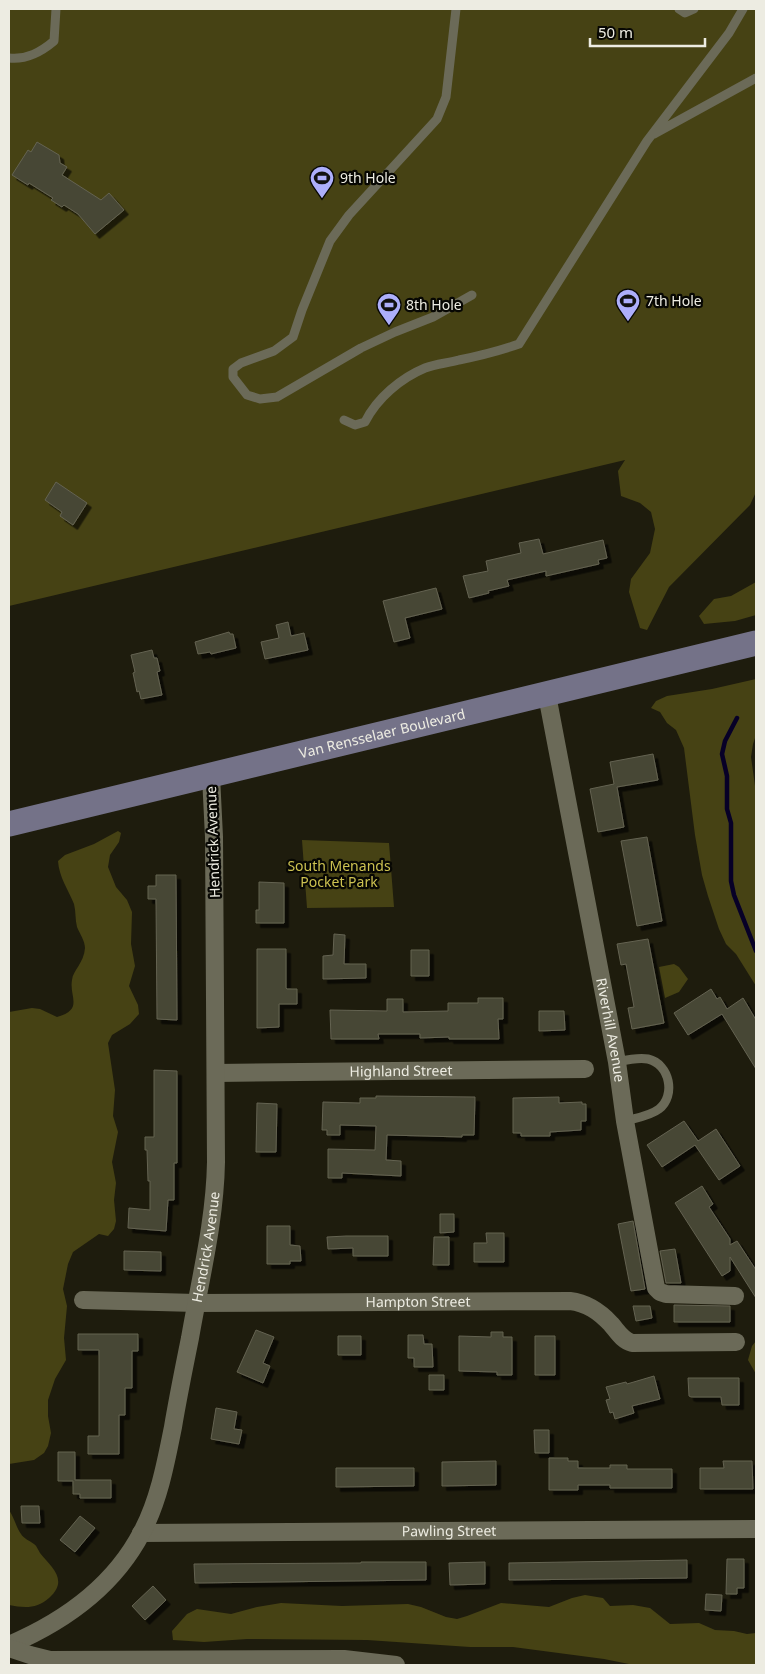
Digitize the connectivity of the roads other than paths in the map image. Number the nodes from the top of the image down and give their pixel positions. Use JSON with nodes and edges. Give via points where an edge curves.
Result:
{"nodes":[{"id":1,"x":56,"y":9,"type":"edge"},
{"id":2,"x":456,"y":9,"type":"edge"},
{"id":3,"x":679,"y":9,"type":"edge"},
{"id":4,"x":694,"y":9,"type":"edge"},
{"id":5,"x":744,"y":9,"type":"edge"},
{"id":6,"x":9,"y":58,"type":"edge"},
{"id":7,"x":756,"y":78,"type":"edge"},
{"id":8,"x":651,"y":136,"type":"junction"},
{"id":9,"x":472,"y":295,"type":"dead end"},
{"id":10,"x":344,"y":420,"type":"dead end"},
{"id":11,"x":756,"y":643,"type":"edge"},
{"id":12,"x":547,"y":695,"type":"junction"},
{"id":13,"x":211,"y":776,"type":"junction"},
{"id":14,"x":9,"y":824,"type":"edge"},
{"id":15,"x":617,"y":1062,"type":"junction"},
{"id":16,"x":585,"y":1069,"type":"dead end"},
{"id":17,"x":216,"y":1073,"type":"junction"},
{"id":18,"x":625,"y":1121,"type":"junction"},
{"id":19,"x":734,"y":1296,"type":"dead end"},
{"id":20,"x":83,"y":1300,"type":"dead end"},
{"id":21,"x":196,"y":1303,"type":"junction"},
{"id":22,"x":736,"y":1342,"type":"dead end"},
{"id":23,"x":756,"y":1529,"type":"edge"},
{"id":24,"x":141,"y":1533,"type":"junction"},
{"id":25,"x":9,"y":1646,"type":"edge"},
{"id":26,"x":396,"y":1665,"type":"edge"}],
"edges":[{"from":1,"to":6,"type":"lane","via":[[54,41],[41,52],[19,59]]},
{"from":2,"to":9,"type":"lane","via":[[446,97],[437,119],[349,215],[330,241],[293,337],[274,351],[241,363],[233,369],[233,377],[247,395],[260,399],[277,397],[362,348],[433,317]]},
{"from":3,"to":4,"type":"lane","via":[[685,14]]},
{"from":5,"to":8,"type":"lane"},
{"from":7,"to":8,"type":"lane"},
{"from":8,"to":10,"type":"lane","via":[[519,344],[426,367],[404,378],[383,397],[365,422],[355,425]]},
{"from":11,"to":12,"type":"main road","name":"Van Rensselaer Boulevard"},
{"from":12,"to":13,"type":"main road","name":"Van Rensselaer Boulevard"},
{"from":12,"to":15,"type":"street","name":"Riverhill Avenue"},
{"from":13,"to":14,"type":"main road","name":"Van Rensselaer Boulevard"},
{"from":13,"to":17,"type":"street","name":"Hendrick Avenue"},
{"from":15,"to":18,"type":"street","name":"Riverhill Avenue"},
{"from":15,"to":18,"type":"lane","via":[[642,1058],[652,1060],[664,1070],[669,1084],[668,1095],[660,1108]]},
{"from":16,"to":17,"type":"street","name":"Highland Street"},
{"from":17,"to":21,"type":"street","name":"Hendrick Avenue","via":[[215,1193]]},
{"from":18,"to":19,"type":"street","name":"Riverhill Avenue","via":[[656,1288],[665,1294]]},
{"from":20,"to":21,"type":"street","name":"Hampton Street"},
{"from":21,"to":22,"type":"street","name":"Hampton Street","via":[[570,1301],[598,1311],[620,1336],[632,1343]]},
{"from":21,"to":24,"type":"street","name":"Hendrick Avenue","via":[[166,1459],[158,1492]]},
{"from":23,"to":24,"type":"street","name":"Pawling Street"},
{"from":24,"to":25,"type":"street","name":"Hendrick Avenue","via":[[110,1576],[81,1604],[45,1628]]},
{"from":25,"to":26,"type":"street","via":[[50,1660],[344,1659]]}]}
